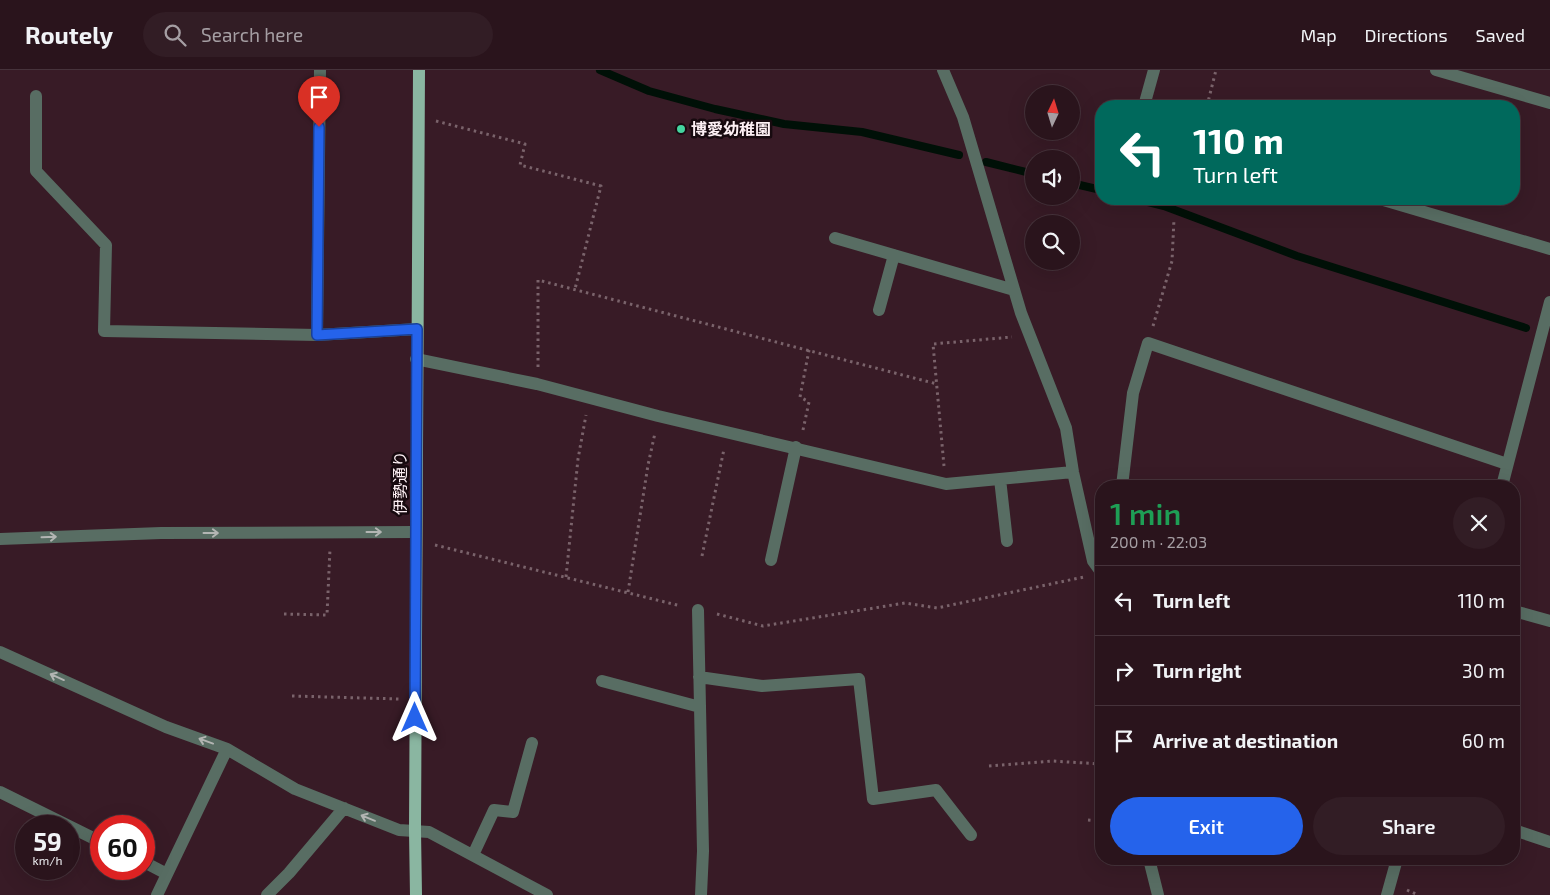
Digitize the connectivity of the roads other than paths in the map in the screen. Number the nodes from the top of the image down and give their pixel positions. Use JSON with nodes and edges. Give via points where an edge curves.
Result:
{"nodes":[{"id":1,"x":320,"y":70,"type":"edge"},
{"id":2,"x":419,"y":70,"type":"edge"},
{"id":3,"x":943,"y":70,"type":"edge"},
{"id":4,"x":1154,"y":70,"type":"edge"},
{"id":5,"x":1436,"y":70,"type":"edge"},
{"id":6,"x":36,"y":96,"type":"dead end"},
{"id":7,"x":1146,"y":100,"type":"edge"},
{"id":8,"x":1550,"y":103,"type":"edge"},
{"id":9,"x":1400,"y":205,"type":"edge"},
{"id":10,"x":835,"y":238,"type":"dead end"},
{"id":11,"x":1550,"y":249,"type":"edge"},
{"id":12,"x":894,"y":255,"type":"junction"},
{"id":13,"x":1014,"y":290,"type":"junction"},
{"id":14,"x":1550,"y":302,"type":"edge"},
{"id":15,"x":880,"y":310,"type":"dead end"},
{"id":16,"x":1547,"y":321,"type":"edge"},
{"id":17,"x":417,"y":329,"type":"junction"},
{"id":18,"x":317,"y":335,"type":"junction"},
{"id":19,"x":416,"y":359,"type":"junction"},
{"id":20,"x":798,"y":448,"type":"junction"},
{"id":21,"x":1507,"y":464,"type":"junction"},
{"id":22,"x":1073,"y":472,"type":"junction"},
{"id":23,"x":1000,"y":479,"type":"junction"},
{"id":24,"x":1123,"y":480,"type":"edge"},
{"id":25,"x":1503,"y":480,"type":"edge"},
{"id":26,"x":416,"y":536,"type":"junction"},
{"id":27,"x":0,"y":539,"type":"edge"},
{"id":28,"x":1007,"y":541,"type":"dead end"},
{"id":29,"x":771,"y":560,"type":"dead end"},
{"id":30,"x":1095,"y":569,"type":"edge"},
{"id":31,"x":698,"y":610,"type":"road end"},
{"id":32,"x":1520,"y":614,"type":"edge"},
{"id":33,"x":1550,"y":621,"type":"edge"},
{"id":34,"x":0,"y":652,"type":"edge"},
{"id":35,"x":699,"y":677,"type":"junction"},
{"id":36,"x":602,"y":681,"type":"dead end"},
{"id":37,"x":700,"y":707,"type":"junction"},
{"id":38,"x":532,"y":743,"type":"dead end"},
{"id":39,"x":227,"y":749,"type":"junction"},
{"id":40,"x":0,"y":792,"type":"edge"},
{"id":41,"x":344,"y":808,"type":"junction"},
{"id":42,"x":414,"y":831,"type":"junction"},
{"id":43,"x":1520,"y":832,"type":"edge"},
{"id":44,"x":971,"y":835,"type":"dead end"},
{"id":45,"x":90,"y":837,"type":"edge"},
{"id":46,"x":1550,"y":842,"type":"edge"},
{"id":47,"x":473,"y":855,"type":"junction"},
{"id":48,"x":1150,"y":865,"type":"edge"},
{"id":49,"x":1395,"y":865,"type":"edge"},
{"id":50,"x":155,"y":868,"type":"edge"},
{"id":51,"x":167,"y":874,"type":"junction"},
{"id":52,"x":157,"y":895,"type":"edge"},
{"id":53,"x":267,"y":895,"type":"edge"},
{"id":54,"x":416,"y":895,"type":"edge"},
{"id":55,"x":547,"y":895,"type":"edge"},
{"id":56,"x":701,"y":895,"type":"edge"},
{"id":57,"x":1158,"y":895,"type":"edge"},
{"id":58,"x":1386,"y":895,"type":"edge"}],
"edges":[{"from":1,"to":18,"type":"street"},
{"from":2,"to":17,"type":"main road","name":"伊勢通り"},
{"from":3,"to":13,"type":"street","via":[[964,117]]},
{"from":4,"to":7,"type":"street"},
{"from":5,"to":8,"type":"street"},
{"from":6,"to":18,"type":"street","via":[[36,171],[106,245],[104,331]]},
{"from":9,"to":11,"type":"street"},
{"from":10,"to":12,"type":"street"},
{"from":12,"to":13,"type":"street"},
{"from":12,"to":15,"type":"street"},
{"from":13,"to":22,"type":"street","via":[[1066,428]]},
{"from":14,"to":16,"type":"street"},
{"from":16,"to":21,"type":"street"},
{"from":17,"to":18,"type":"street"},
{"from":17,"to":19,"type":"main road","name":"伊勢通り"},
{"from":19,"to":20,"type":"street","via":[[537,384]]},
{"from":19,"to":26,"type":"main road","name":"伊勢通り"},
{"from":20,"to":23,"type":"street","via":[[946,484]]},
{"from":20,"to":29,"type":"street"},
{"from":21,"to":24,"type":"street","via":[[1148,343],[1133,393]]},
{"from":21,"to":25,"type":"street"},
{"from":22,"to":23,"type":"street"},
{"from":22,"to":30,"type":"street"},
{"from":23,"to":28,"type":"street"},
{"from":27,"to":26,"type":"street","one_way":true,"via":[[161,533],[331,532]]},
{"from":26,"to":42,"type":"main road","name":"伊勢通り"},
{"from":31,"to":35,"type":"street"},
{"from":32,"to":33,"type":"street"},
{"from":39,"to":34,"type":"street","one_way":true,"via":[[166,727]]},
{"from":35,"to":37,"type":"street"},
{"from":35,"to":44,"type":"street","via":[[762,686],[859,679],[873,799],[936,790]]},
{"from":36,"to":37,"type":"street"},
{"from":37,"to":56,"type":"street"},
{"from":38,"to":47,"type":"street","via":[[513,812],[494,810]]},
{"from":39,"to":41,"type":"street","via":[[294,789]]},
{"from":39,"to":51,"type":"street"},
{"from":40,"to":45,"type":"street"},
{"from":42,"to":41,"type":"street","one_way":true,"via":[[399,830]]},
{"from":41,"to":53,"type":"street"},
{"from":42,"to":47,"type":"street","via":[[429,832]]},
{"from":42,"to":54,"type":"main road","name":"伊勢通り"},
{"from":43,"to":46,"type":"street"},
{"from":47,"to":55,"type":"street"},
{"from":48,"to":57,"type":"street"},
{"from":49,"to":58,"type":"street"},
{"from":50,"to":51,"type":"street"},
{"from":51,"to":52,"type":"street"}]}
